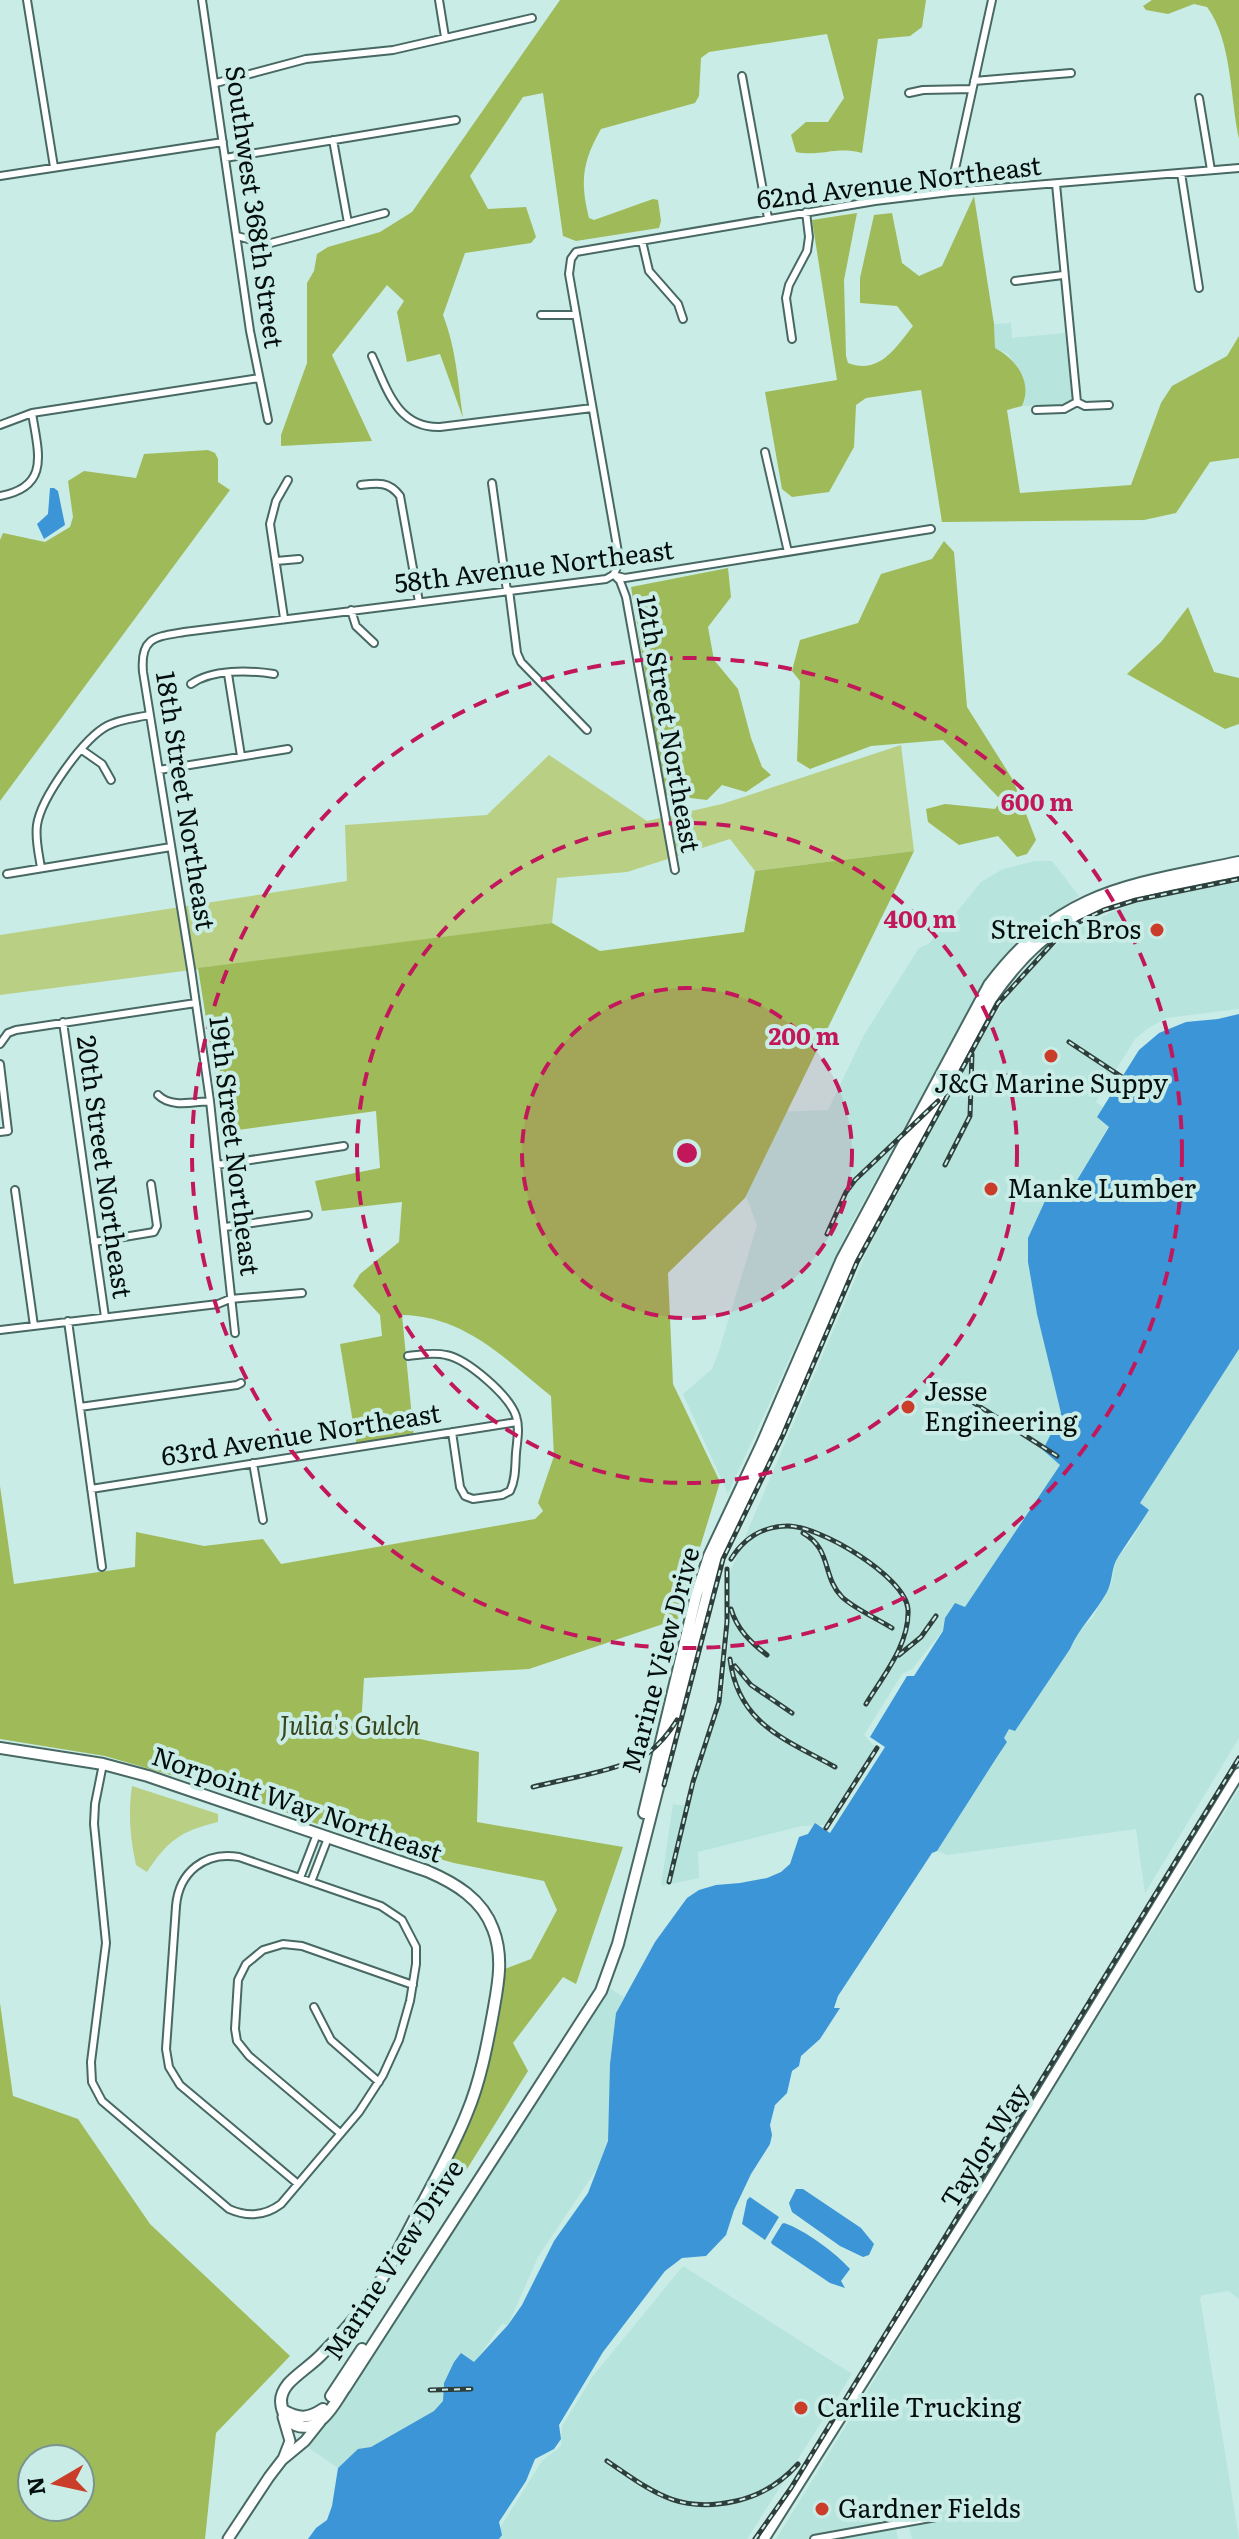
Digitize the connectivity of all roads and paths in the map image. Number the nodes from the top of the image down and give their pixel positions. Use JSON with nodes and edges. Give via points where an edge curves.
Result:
{"nodes":[{"id":1,"x":27,"y":0,"type":"edge"},
{"id":2,"x":202,"y":0,"type":"edge"},
{"id":3,"x":439,"y":0,"type":"edge"},
{"id":4,"x":992,"y":0,"type":"edge"},
{"id":5,"x":532,"y":18,"type":"dead end"},
{"id":6,"x":445,"y":37,"type":"junction"},
{"id":7,"x":1071,"y":73,"type":"dead end"},
{"id":8,"x":742,"y":76,"type":"dead end"},
{"id":9,"x":974,"y":81,"type":"junction"},
{"id":10,"x":216,"y":83,"type":"junction"},
{"id":11,"x":972,"y":89,"type":"junction"},
{"id":12,"x":909,"y":93,"type":"dead end"},
{"id":13,"x":1199,"y":98,"type":"dead end"},
{"id":14,"x":456,"y":120,"type":"dead end"},
{"id":15,"x":333,"y":140,"type":"junction"},
{"id":16,"x":223,"y":142,"type":"junction"},
{"id":17,"x":225,"y":158,"type":"junction"},
{"id":18,"x":54,"y":167,"type":"junction"},
{"id":19,"x":1239,"y":168,"type":"edge"},
{"id":20,"x":1211,"y":170,"type":"junction"},
{"id":21,"x":1181,"y":173,"type":"junction"},
{"id":22,"x":0,"y":176,"type":"edge"},
{"id":23,"x":1056,"y":184,"type":"junction"},
{"id":24,"x":950,"y":192,"type":"junction"},
{"id":25,"x":806,"y":212,"type":"junction"},
{"id":26,"x":385,"y":213,"type":"dead end"},
{"id":27,"x":768,"y":218,"type":"junction"},
{"id":28,"x":348,"y":223,"type":"junction"},
{"id":29,"x":237,"y":236,"type":"junction"},
{"id":30,"x":642,"y":241,"type":"junction"},
{"id":31,"x":571,"y":259,"type":"joint"},
{"id":32,"x":1063,"y":275,"type":"junction"},
{"id":33,"x":1015,"y":281,"type":"dead end"},
{"id":34,"x":1199,"y":288,"type":"dead end"},
{"id":35,"x":541,"y":315,"type":"dead end"},
{"id":36,"x":576,"y":315,"type":"junction"},
{"id":37,"x":683,"y":319,"type":"dead end"},
{"id":38,"x":792,"y":339,"type":"dead end"},
{"id":39,"x":372,"y":356,"type":"dead end"},
{"id":40,"x":259,"y":378,"type":"junction"},
{"id":41,"x":1077,"y":402,"type":"junction"},
{"id":42,"x":1109,"y":405,"type":"dead end"},
{"id":43,"x":592,"y":408,"type":"junction"},
{"id":44,"x":1036,"y":410,"type":"dead end"},
{"id":45,"x":32,"y":413,"type":"junction"},
{"id":46,"x":268,"y":420,"type":"dead end"},
{"id":47,"x":0,"y":425,"type":"edge"},
{"id":48,"x":765,"y":452,"type":"dead end"},
{"id":49,"x":288,"y":480,"type":"dead end"},
{"id":50,"x":492,"y":483,"type":"dead end"},
{"id":51,"x":361,"y":485,"type":"dead end"},
{"id":52,"x":0,"y":496,"type":"edge"},
{"id":53,"x":931,"y":529,"type":"dead end"},
{"id":54,"x":788,"y":552,"type":"junction"},
{"id":55,"x":299,"y":559,"type":"dead end"},
{"id":56,"x":276,"y":561,"type":"junction"},
{"id":57,"x":613,"y":575,"type":"junction"},
{"id":58,"x":508,"y":590,"type":"junction"},
{"id":59,"x":419,"y":602,"type":"junction"},
{"id":60,"x":351,"y":610,"type":"junction"},
{"id":61,"x":284,"y":618,"type":"junction"},
{"id":62,"x":374,"y":643,"type":"dead end"},
{"id":63,"x":145,"y":646,"type":"joint"},
{"id":64,"x":228,"y":674,"type":"junction"},
{"id":65,"x":274,"y":674,"type":"dead end"},
{"id":66,"x":191,"y":684,"type":"dead end"},
{"id":67,"x":149,"y":715,"type":"junction"},
{"id":68,"x":587,"y":730,"type":"dead end"},
{"id":69,"x":288,"y":749,"type":"dead end"},
{"id":70,"x":82,"y":750,"type":"junction"},
{"id":71,"x":241,"y":756,"type":"junction"},
{"id":72,"x":159,"y":770,"type":"junction"},
{"id":73,"x":111,"y":780,"type":"dead end"},
{"id":74,"x":171,"y":847,"type":"junction"},
{"id":75,"x":1239,"y":862,"type":"edge"},
{"id":76,"x":41,"y":868,"type":"junction"},
{"id":77,"x":675,"y":870,"type":"dead end"},
{"id":78,"x":1239,"y":871,"type":"edge"},
{"id":79,"x":7,"y":874,"type":"dead end"},
{"id":80,"x":190,"y":963,"type":"joint"},
{"id":81,"x":196,"y":1003,"type":"junction"},
{"id":82,"x":63,"y":1022,"type":"junction"},
{"id":83,"x":2,"y":1040,"type":"edge"},
{"id":84,"x":0,"y":1064,"type":"edge"},
{"id":85,"x":158,"y":1095,"type":"dead end"},
{"id":86,"x":210,"y":1101,"type":"junction"},
{"id":87,"x":0,"y":1132,"type":"edge"},
{"id":88,"x":344,"y":1146,"type":"dead end"},
{"id":89,"x":217,"y":1165,"type":"junction"},
{"id":90,"x":151,"y":1184,"type":"dead end"},
{"id":91,"x":15,"y":1190,"type":"dead end"},
{"id":92,"x":308,"y":1215,"type":"dead end"},
{"id":93,"x":225,"y":1227,"type":"junction"},
{"id":94,"x":94,"y":1242,"type":"junction"},
{"id":95,"x":302,"y":1293,"type":"dead end"},
{"id":96,"x":230,"y":1299,"type":"junction"},
{"id":97,"x":105,"y":1317,"type":"junction"},
{"id":98,"x":68,"y":1321,"type":"junction"},
{"id":99,"x":34,"y":1326,"type":"junction"},
{"id":100,"x":0,"y":1330,"type":"edge"},
{"id":101,"x":235,"y":1333,"type":"dead end"},
{"id":102,"x":408,"y":1356,"type":"dead end"},
{"id":103,"x":241,"y":1383,"type":"dead end"},
{"id":104,"x":80,"y":1407,"type":"junction"},
{"id":105,"x":517,"y":1422,"type":"junction"},
{"id":106,"x":452,"y":1432,"type":"junction"},
{"id":107,"x":253,"y":1463,"type":"junction"},
{"id":108,"x":91,"y":1489,"type":"junction"},
{"id":109,"x":263,"y":1520,"type":"dead end"},
{"id":110,"x":102,"y":1567,"type":"dead end"},
{"id":111,"x":0,"y":1748,"type":"edge"},
{"id":112,"x":103,"y":1764,"type":"junction"},
{"id":113,"x":1239,"y":1773,"type":"edge"},
{"id":114,"x":323,"y":1836,"type":"junction"},
{"id":115,"x":300,"y":1878,"type":"junction"},
{"id":116,"x":311,"y":1882,"type":"junction"},
{"id":117,"x":413,"y":1985,"type":"junction"},
{"id":118,"x":314,"y":2007,"type":"dead end"},
{"id":119,"x":379,"y":2082,"type":"junction"},
{"id":120,"x":340,"y":2133,"type":"junction"},
{"id":121,"x":298,"y":2184,"type":"junction"},
{"id":122,"x":285,"y":2414,"type":"junction"},
{"id":123,"x":319,"y":2417,"type":"junction"},
{"id":124,"x":297,"y":2426,"type":"junction"},
{"id":125,"x":299,"y":2439,"type":"junction"},
{"id":126,"x":286,"y":2458,"type":"junction"},
{"id":127,"x":936,"y":2517,"type":"dead end"},
{"id":128,"x":228,"y":2539,"type":"edge"},
{"id":129,"x":764,"y":2539,"type":"edge"},
{"id":130,"x":814,"y":2539,"type":"edge"}],
"edges":[{"from":1,"to":18,"type":"street"},
{"from":2,"to":10,"type":"street","name":"Southwest 368th Street"},
{"from":3,"to":6,"type":"street"},
{"from":4,"to":9,"type":"street"},
{"from":5,"to":6,"type":"street"},
{"from":6,"to":10,"type":"street","via":[[393,50],[306,59]]},
{"from":7,"to":9,"type":"street"},
{"from":8,"to":27,"type":"street"},
{"from":9,"to":11,"type":"street"},
{"from":10,"to":16,"type":"street","name":"Southwest 368th Street"},
{"from":11,"to":12,"type":"street"},
{"from":11,"to":24,"type":"street"},
{"from":13,"to":20,"type":"street"},
{"from":14,"to":15,"type":"street"},
{"from":15,"to":17,"type":"street"},
{"from":15,"to":28,"type":"street"},
{"from":16,"to":17,"type":"street","name":"Southwest 368th Street"},
{"from":16,"to":18,"type":"street"},
{"from":17,"to":29,"type":"street","name":"Southwest 368th Street"},
{"from":18,"to":22,"type":"street"},
{"from":19,"to":20,"type":"street","name":"62nd Avenue Northeast"},
{"from":20,"to":21,"type":"street","name":"62nd Avenue Northeast"},
{"from":21,"to":23,"type":"street","name":"62nd Avenue Northeast"},
{"from":21,"to":34,"type":"street"},
{"from":23,"to":24,"type":"street","name":"62nd Avenue Northeast"},
{"from":23,"to":32,"type":"street"},
{"from":24,"to":25,"type":"street","name":"62nd Avenue Northeast"},
{"from":25,"to":27,"type":"street","name":"62nd Avenue Northeast"},
{"from":25,"to":38,"type":"street","via":[[807,251],[786,298]]},
{"from":26,"to":28,"type":"street"},
{"from":27,"to":30,"type":"street","name":"62nd Avenue Northeast"},
{"from":28,"to":29,"type":"street","via":[[267,244]]},
{"from":29,"to":40,"type":"street","name":"Southwest 368th Street"},
{"from":30,"to":31,"type":"street","name":"62nd Avenue Northeast","via":[[579,250]]},
{"from":30,"to":37,"type":"street","via":[[649,271],[678,304]]},
{"from":31,"to":36,"type":"street","name":"12th Street Northeast"},
{"from":32,"to":33,"type":"street"},
{"from":32,"to":41,"type":"street"},
{"from":35,"to":36,"type":"street"},
{"from":36,"to":43,"type":"street","name":"12th Street Northeast"},
{"from":39,"to":43,"type":"street","via":[[397,408],[422,425]]},
{"from":40,"to":45,"type":"street"},
{"from":40,"to":46,"type":"street","name":"Southwest 368th Street"},
{"from":41,"to":42,"type":"street"},
{"from":41,"to":44,"type":"street","via":[[1064,409]]},
{"from":43,"to":57,"type":"street","name":"12th Street Northeast","via":[[619,559]]},
{"from":45,"to":47,"type":"street"},
{"from":45,"to":52,"type":"street","via":[[35,476],[25,487]]},
{"from":48,"to":54,"type":"street"},
{"from":49,"to":56,"type":"street","via":[[271,518]]},
{"from":50,"to":58,"type":"street"},
{"from":51,"to":59,"type":"street","via":[[383,483],[400,496]]},
{"from":53,"to":54,"type":"street","name":"58th Avenue Northeast"},
{"from":54,"to":57,"type":"street","name":"58th Avenue Northeast","via":[[625,578]]},
{"from":55,"to":56,"type":"street"},
{"from":56,"to":61,"type":"street"},
{"from":57,"to":58,"type":"street","name":"58th Avenue Northeast"},
{"from":57,"to":77,"type":"street","name":"12th Street Northeast","via":[[626,597]]},
{"from":58,"to":59,"type":"street","name":"58th Avenue Northeast"},
{"from":58,"to":68,"type":"street","via":[[521,662]]},
{"from":59,"to":60,"type":"street","name":"58th Avenue Northeast"},
{"from":60,"to":61,"type":"street","name":"58th Avenue Northeast"},
{"from":60,"to":62,"type":"street","via":[[356,626]]},
{"from":61,"to":63,"type":"street","name":"58th Avenue Northeast","via":[[162,636]]},
{"from":63,"to":67,"type":"street","name":"18th Street Northeast"},
{"from":64,"to":65,"type":"street"},
{"from":64,"to":66,"type":"street"},
{"from":64,"to":71,"type":"street"},
{"from":67,"to":70,"type":"street","via":[[111,724]]},
{"from":67,"to":72,"type":"street","name":"18th Street Northeast"},
{"from":69,"to":71,"type":"street"},
{"from":70,"to":73,"type":"street","via":[[102,764]]},
{"from":70,"to":76,"type":"street","via":[[42,808],[36,840]]},
{"from":71,"to":72,"type":"street"},
{"from":72,"to":74,"type":"street","name":"18th Street Northeast"},
{"from":74,"to":76,"type":"street"},
{"from":74,"to":80,"type":"street","name":"18th Street Northeast"},
{"from":75,"to":123,"type":"main road","name":"Marine View Drive","via":[[1134,884],[1089,900],[1031,938],[1004,965],[980,1002],[842,1259],[709,1556],[610,1951],[594,1993]]},
{"from":76,"to":79,"type":"street"},
{"from":78,"to":123,"type":"main road","name":"Marine View Drive","via":[[1126,895],[1068,921],[1022,959],[987,1007],[852,1259],[716,1560],[607,1980]]},
{"from":80,"to":81,"type":"street","name":"19th Street Northeast"},
{"from":81,"to":82,"type":"street"},
{"from":81,"to":86,"type":"street","name":"19th Street Northeast"},
{"from":82,"to":83,"type":"street","via":[[16,1030]]},
{"from":82,"to":94,"type":"street","name":"20th Street Northeast"},
{"from":84,"to":87,"type":"street","via":[[8,1131]]},
{"from":85,"to":86,"type":"street","via":[[175,1103]]},
{"from":86,"to":89,"type":"street","name":"19th Street Northeast"},
{"from":88,"to":89,"type":"street"},
{"from":89,"to":93,"type":"street","name":"19th Street Northeast"},
{"from":90,"to":94,"type":"street","via":[[154,1232]]},
{"from":91,"to":99,"type":"street"},
{"from":92,"to":93,"type":"street"},
{"from":93,"to":96,"type":"street","name":"19th Street Northeast"},
{"from":94,"to":97,"type":"street","name":"20th Street Northeast"},
{"from":95,"to":96,"type":"street"},
{"from":96,"to":97,"type":"street"},
{"from":96,"to":101,"type":"street","name":"19th Street Northeast"},
{"from":97,"to":98,"type":"street"},
{"from":98,"to":99,"type":"street"},
{"from":98,"to":104,"type":"street"},
{"from":99,"to":100,"type":"street"},
{"from":102,"to":105,"type":"street","via":[[443,1354],[464,1362],[505,1397]]},
{"from":103,"to":104,"type":"street"},
{"from":104,"to":108,"type":"street"},
{"from":105,"to":106,"type":"street","name":"63rd Avenue Northeast"},
{"from":105,"to":106,"type":"street","via":[[511,1489],[502,1495],[465,1496]]},
{"from":106,"to":107,"type":"street","name":"63rd Avenue Northeast"},
{"from":107,"to":108,"type":"street","name":"63rd Avenue Northeast"},
{"from":107,"to":109,"type":"street"},
{"from":108,"to":110,"type":"street"},
{"from":111,"to":112,"type":"main road","name":"Norpoint Way Northeast"},
{"from":112,"to":114,"type":"main road","name":"Norpoint Way Northeast"},
{"from":112,"to":121,"type":"street","via":[[94,1824],[106,1943],[91,2062],[94,2089],[106,2105],[235,2212],[269,2211]]},
{"from":113,"to":129,"type":"street","name":"Taylor Way"},
{"from":114,"to":115,"type":"street"},
{"from":114,"to":116,"type":"street"},
{"from":114,"to":122,"type":"main road","name":"Norpoint Way Northeast","via":[[427,1871],[465,1892],[489,1918],[500,1969],[478,2078],[455,2140],[375,2291],[286,2386],[281,2397]]},
{"from":115,"to":116,"type":"street"},
{"from":115,"to":121,"type":"street","via":[[227,1856],[206,1860],[184,1878],[176,1906],[166,2049],[180,2085]]},
{"from":116,"to":117,"type":"street","via":[[381,1906],[402,1920],[416,1947]]},
{"from":117,"to":119,"type":"street","via":[[399,2040]]},
{"from":117,"to":120,"type":"street","via":[[291,1944],[263,1950],[241,1972],[235,2001],[237,2041]]},
{"from":118,"to":119,"type":"street","via":[[331,2040]]},
{"from":119,"to":120,"type":"street"},
{"from":120,"to":121,"type":"street"},
{"from":122,"to":123,"type":"main road"},
{"from":122,"to":124,"type":"main road"},
{"from":122,"to":126,"type":"street","via":[[290,2441]]},
{"from":123,"to":124,"type":"main road"},
{"from":123,"to":125,"type":"street","name":"Marine View Drive"},
{"from":123,"to":126,"type":"street","name":"Marine View Drive","via":[[305,2441]]},
{"from":124,"to":125,"type":"street"},
{"from":125,"to":126,"type":"street","name":"Marine View Drive"},
{"from":126,"to":128,"type":"street","name":"Marine View Drive"},
{"from":127,"to":130,"type":"street"}]}
